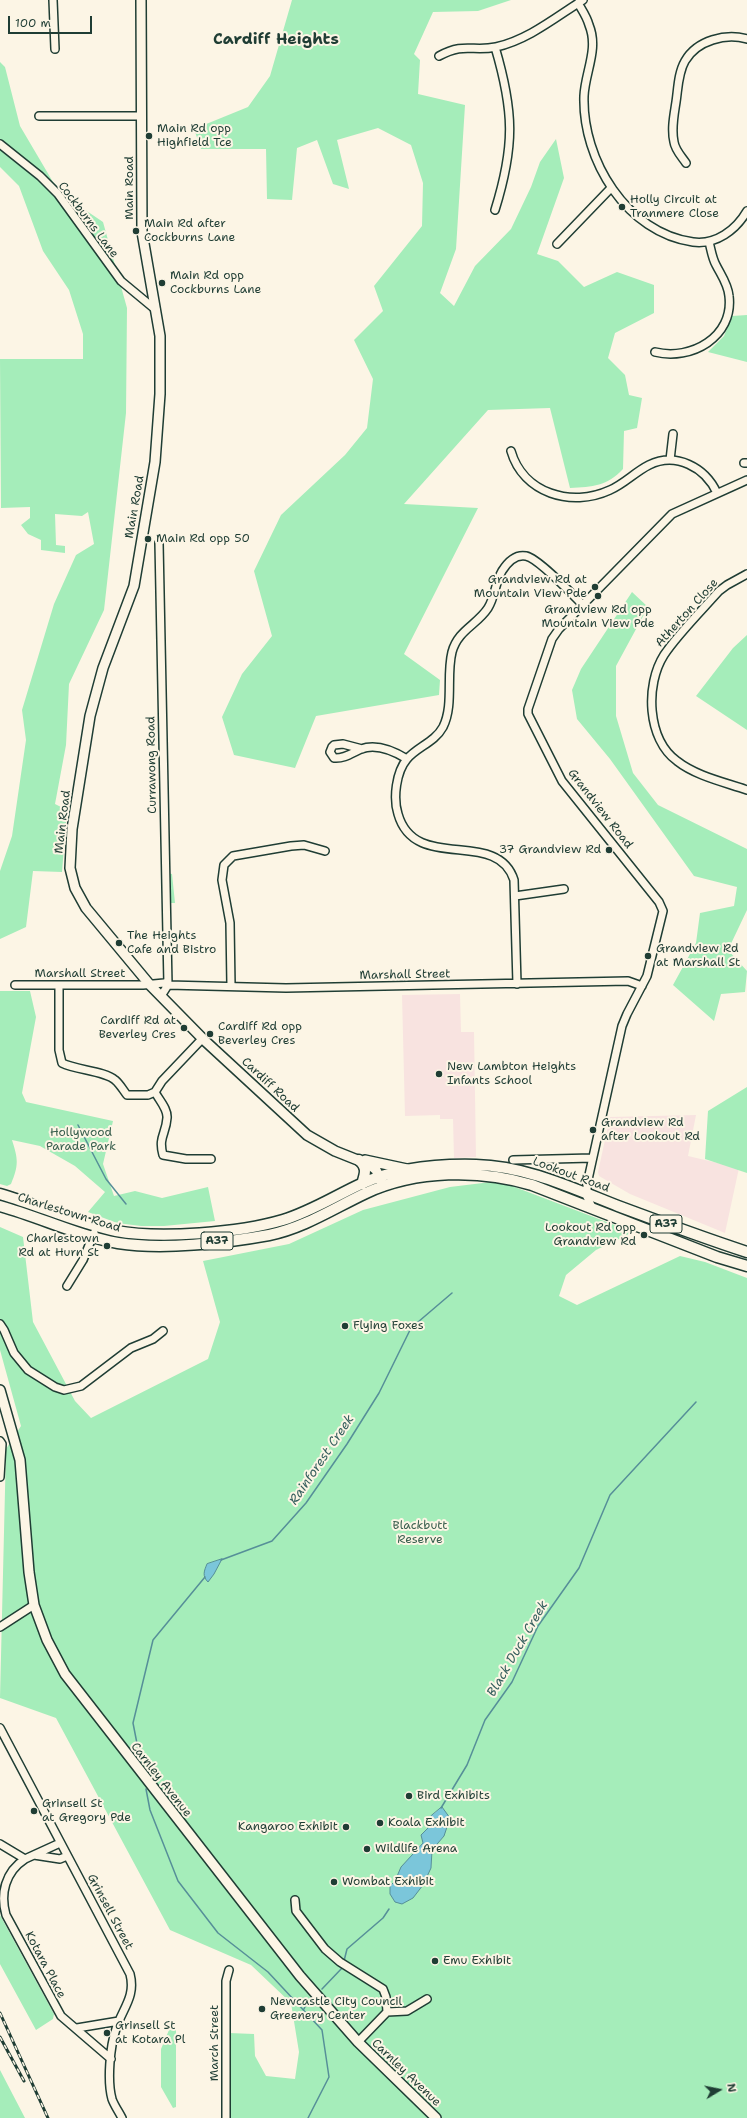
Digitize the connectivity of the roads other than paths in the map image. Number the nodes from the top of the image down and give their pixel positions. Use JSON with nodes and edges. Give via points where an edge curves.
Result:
{"nodes":[{"id":1,"x":53,"y":0,"type":"edge"},
{"id":2,"x":140,"y":0,"type":"edge"},
{"id":3,"x":581,"y":2,"type":"edge"},
{"id":4,"x":747,"y":39,"type":"edge"},
{"id":5,"x":495,"y":47,"type":"junction"},
{"id":6,"x":55,"y":49,"type":"dead end"},
{"id":7,"x":439,"y":56,"type":"dead end"},
{"id":8,"x":39,"y":116,"type":"dead end"},
{"id":9,"x":141,"y":116,"type":"junction"},
{"id":10,"x":0,"y":144,"type":"edge"},
{"id":11,"x":686,"y":163,"type":"dead end"},
{"id":12,"x":611,"y":188,"type":"junction"},
{"id":13,"x":495,"y":210,"type":"dead end"},
{"id":14,"x":747,"y":211,"type":"edge"},
{"id":15,"x":709,"y":242,"type":"junction"},
{"id":16,"x":557,"y":244,"type":"dead end"},
{"id":17,"x":157,"y":310,"type":"junction"},
{"id":18,"x":655,"y":352,"type":"dead end"},
{"id":19,"x":673,"y":434,"type":"dead end"},
{"id":20,"x":511,"y":451,"type":"dead end"},
{"id":21,"x":670,"y":460,"type":"junction"},
{"id":22,"x":747,"y":480,"type":"edge"},
{"id":23,"x":717,"y":492,"type":"junction"},
{"id":24,"x":160,"y":543,"type":"dead end"},
{"id":25,"x":747,"y":574,"type":"edge"},
{"id":26,"x":583,"y":605,"type":"junction"},
{"id":27,"x":362,"y":749,"type":"dead end"},
{"id":28,"x":407,"y":759,"type":"junction"},
{"id":29,"x":747,"y":790,"type":"edge"},
{"id":30,"x":325,"y":851,"type":"dead end"},
{"id":31,"x":564,"y":889,"type":"dead end"},
{"id":32,"x":515,"y":896,"type":"junction"},
{"id":33,"x":517,"y":984,"type":"junction"},
{"id":34,"x":15,"y":985,"type":"dead end"},
{"id":35,"x":150,"y":985,"type":"junction"},
{"id":36,"x":168,"y":985,"type":"junction"},
{"id":37,"x":59,"y":986,"type":"junction"},
{"id":38,"x":231,"y":986,"type":"junction"},
{"id":39,"x":642,"y":986,"type":"junction"},
{"id":40,"x":161,"y":996,"type":"junction"},
{"id":41,"x":202,"y":1039,"type":"junction"},
{"id":42,"x":155,"y":1092,"type":"junction"},
{"id":43,"x":592,"y":1158,"type":"junction"},
{"id":44,"x":211,"y":1160,"type":"dead end"},
{"id":45,"x":359,"y":1160,"type":"junction"},
{"id":46,"x":514,"y":1160,"type":"dead end"},
{"id":47,"x":414,"y":1169,"type":"junction"},
{"id":48,"x":382,"y":1181,"type":"junction"},
{"id":49,"x":362,"y":1184,"type":"junction"},
{"id":50,"x":0,"y":1194,"type":"edge"},
{"id":51,"x":586,"y":1194,"type":"junction"},
{"id":52,"x":0,"y":1206,"type":"edge"},
{"id":53,"x":593,"y":1209,"type":"junction"},
{"id":54,"x":96,"y":1226,"type":"junction"},
{"id":55,"x":93,"y":1237,"type":"junction"},
{"id":56,"x":747,"y":1252,"type":"edge"},
{"id":57,"x":747,"y":1266,"type":"edge"},
{"id":58,"x":67,"y":1286,"type":"dead end"},
{"id":59,"x":0,"y":1324,"type":"edge"},
{"id":60,"x":163,"y":1331,"type":"dead end"},
{"id":61,"x":0,"y":1390,"type":"edge"},
{"id":62,"x":0,"y":1441,"type":"edge"},
{"id":63,"x":0,"y":1477,"type":"edge"},
{"id":64,"x":34,"y":1605,"type":"junction"},
{"id":65,"x":0,"y":1627,"type":"edge"},
{"id":66,"x":0,"y":1728,"type":"edge"},
{"id":67,"x":60,"y":1843,"type":"junction"},
{"id":68,"x":0,"y":1844,"type":"edge"},
{"id":69,"x":33,"y":1855,"type":"junction"},
{"id":70,"x":67,"y":1856,"type":"junction"},
{"id":71,"x":25,"y":1859,"type":"junction"},
{"id":72,"x":295,"y":1900,"type":"dead end"},
{"id":73,"x":2,"y":1906,"type":"edge"},
{"id":74,"x":229,"y":1970,"type":"dead end"},
{"id":75,"x":427,"y":1999,"type":"dead end"},
{"id":76,"x":387,"y":2012,"type":"junction"},
{"id":77,"x":119,"y":2020,"type":"junction"},
{"id":78,"x":77,"y":2028,"type":"junction"},
{"id":79,"x":358,"y":2042,"type":"junction"},
{"id":80,"x":111,"y":2059,"type":"junction"},
{"id":81,"x":122,"y":2118,"type":"edge"},
{"id":82,"x":226,"y":2118,"type":"edge"},
{"id":83,"x":436,"y":2118,"type":"edge"}],
"edges":[{"from":1,"to":6,"type":"street"},
{"from":2,"to":9,"type":"main road","name":"Main Road"},
{"from":3,"to":5,"type":"street","via":[[528,35]]},
{"from":3,"to":12,"type":"street","via":[[593,46],[584,96],[588,132],[599,166]]},
{"from":4,"to":11,"type":"street","via":[[738,36],[709,41],[694,50],[685,60],[680,75],[673,124],[674,142]]},
{"from":5,"to":7,"type":"street","via":[[461,47]]},
{"from":5,"to":13,"type":"street","via":[[508,98],[510,125],[508,160]]},
{"from":8,"to":9,"type":"street"},
{"from":9,"to":17,"type":"main road","name":"Main Road","via":[[142,232]]},
{"from":10,"to":17,"type":"street","name":"Cockburns Lane","via":[[58,194],[121,281]]},
{"from":12,"to":15,"type":"street","via":[[640,218],[658,230],[685,241]]},
{"from":12,"to":16,"type":"street"},
{"from":14,"to":15,"type":"street","via":[[732,230]]},
{"from":15,"to":18,"type":"street","via":[[729,294],[727,318],[722,329],[711,341],[698,349],[675,355]]},
{"from":17,"to":35,"type":"main road","name":"Main Road","via":[[160,336],[160,394],[155,462],[134,586],[103,668],[90,716],[70,851],[70,868],[75,888],[86,908]]},
{"from":19,"to":21,"type":"street"},
{"from":20,"to":21,"type":"street","via":[[520,472],[536,488],[572,497],[591,496],[611,490],[649,465]]},
{"from":21,"to":23,"type":"street","via":[[697,468],[706,475]]},
{"from":22,"to":23,"type":"street","name":"Grandview Road"},
{"from":23,"to":26,"type":"street","name":"Grandview Road","via":[[672,514]]},
{"from":24,"to":36,"type":"street","name":"Currawong Road"},
{"from":25,"to":29,"type":"street","name":"Atherton Close","via":[[720,591],[664,654],[655,677],[653,707],[654,726],[658,736],[677,762],[695,772]]},
{"from":26,"to":28,"type":"street","via":[[530,557],[512,560],[497,582],[488,608],[467,628],[453,651],[448,707],[443,727]]},
{"from":26,"to":39,"type":"street","name":"Grandview Road","via":[[554,636],[528,714],[562,781],[662,906],[662,920]]},
{"from":27,"to":28,"type":"street","via":[[386,749]]},
{"from":28,"to":32,"type":"street","via":[[398,782],[397,809],[400,821],[409,835],[425,844],[496,857],[508,866],[512,873]]},
{"from":30,"to":38,"type":"street","via":[[304,845],[291,846],[233,856],[224,865],[222,880],[230,923]]},
{"from":31,"to":32,"type":"street"},
{"from":32,"to":33,"type":"street"},
{"from":33,"to":38,"type":"street","name":"Marshall Street","via":[[286,988]]},
{"from":33,"to":39,"type":"street","name":"Marshall Street","via":[[628,981]]},
{"from":34,"to":37,"type":"street","name":"Marshall Street"},
{"from":35,"to":36,"type":"street","name":"Marshall Street"},
{"from":35,"to":37,"type":"street","name":"Marshall Street"},
{"from":35,"to":40,"type":"main road","name":"Cardiff Road"},
{"from":36,"to":38,"type":"street","name":"Marshall Street"},
{"from":36,"to":40,"type":"street"},
{"from":37,"to":42,"type":"street","via":[[59,1050],[62,1063],[115,1080],[127,1094],[148,1095]]},
{"from":39,"to":43,"type":"street","name":"Grandview Road","via":[[622,1026]]},
{"from":40,"to":41,"type":"main road","name":"Cardiff Road"},
{"from":41,"to":42,"type":"street"},
{"from":41,"to":45,"type":"main road","name":"Cardiff Road","via":[[307,1135],[335,1151]]},
{"from":42,"to":44,"type":"street","via":[[167,1117],[160,1144],[163,1155]]},
{"from":43,"to":46,"type":"street","name":"Lookout Road"},
{"from":43,"to":51,"type":"street","name":"Grandview Road"},
{"from":45,"to":47,"type":"main road","via":[[373,1160],[390,1166]]},
{"from":45,"to":48,"type":"main road","name":"Cardiff Road","via":[[374,1168]]},
{"from":45,"to":49,"type":"highway","via":[[366,1170]]},
{"from":47,"to":48,"type":"highway","name":"Lookout Road","number":"A37"},
{"from":47,"to":51,"type":"highway","name":"Lookout Road","number":"A37","via":[[476,1165],[510,1168],[540,1176]]},
{"from":48,"to":49,"type":"highway","name":"Charlestown Road","number":"A37"},
{"from":48,"to":53,"type":"highway","name":"Lookout Road","number":"A37","via":[[490,1176],[525,1183]]},
{"from":48,"to":55,"type":"highway","name":"Charlestown Road","number":"A37","via":[[312,1221],[271,1235],[162,1245],[118,1243]]},
{"from":49,"to":54,"type":"highway","name":"Charlestown Road","number":"A37","via":[[285,1219],[241,1228],[160,1234],[117,1231]]},
{"from":50,"to":54,"type":"highway","name":"Charlestown Road","number":"A37"},
{"from":51,"to":53,"type":"street"},
{"from":51,"to":56,"type":"highway","name":"Lookout Road","number":"A37"},
{"from":52,"to":55,"type":"highway","name":"Charlestown Road","number":"A37"},
{"from":53,"to":57,"type":"highway","name":"Lookout Road","number":"A37"},
{"from":54,"to":55,"type":"street"},
{"from":55,"to":58,"type":"street"},
{"from":59,"to":60,"type":"street","via":[[14,1353],[28,1370],[64,1390],[81,1386],[131,1348],[153,1339]]},
{"from":61,"to":64,"type":"main road","name":"Carnley Avenue","via":[[20,1460]]},
{"from":62,"to":63,"type":"street"},
{"from":64,"to":65,"type":"street"},
{"from":64,"to":79,"type":"main road","name":"Carnley Avenue","via":[[55,1657],[78,1692],[300,1976]]},
{"from":66,"to":67,"type":"street","name":"Grinsell Street"},
{"from":67,"to":69,"type":"street","name":"Kotara Place"},
{"from":67,"to":70,"type":"street","name":"Grinsell Street"},
{"from":68,"to":71,"type":"street"},
{"from":69,"to":70,"type":"street","via":[[60,1859]]},
{"from":69,"to":71,"type":"street","name":"Kotara Place"},
{"from":70,"to":77,"type":"street","name":"Grinsell Street","via":[[130,1974],[131,1996]]},
{"from":71,"to":73,"type":"street","name":"Kotara Place","via":[[8,1878]]},
{"from":72,"to":76,"type":"street","via":[[296,1911],[326,1949],[340,1962],[382,1989],[386,1997]]},
{"from":73,"to":78,"type":"street","name":"Kotara Place","via":[[56,2009]]},
{"from":74,"to":82,"type":"street","name":"March Street","via":[[226,1981]]},
{"from":75,"to":76,"type":"street","via":[[407,2011]]},
{"from":76,"to":79,"type":"street"},
{"from":77,"to":78,"type":"street"},
{"from":77,"to":80,"type":"street","name":"Grinsell Street"},
{"from":78,"to":80,"type":"street","name":"Kotara Place"},
{"from":79,"to":83,"type":"main road","name":"Carnley Avenue"},
{"from":80,"to":81,"type":"street","name":"Grinsell Street","via":[[112,2097]]}]}
